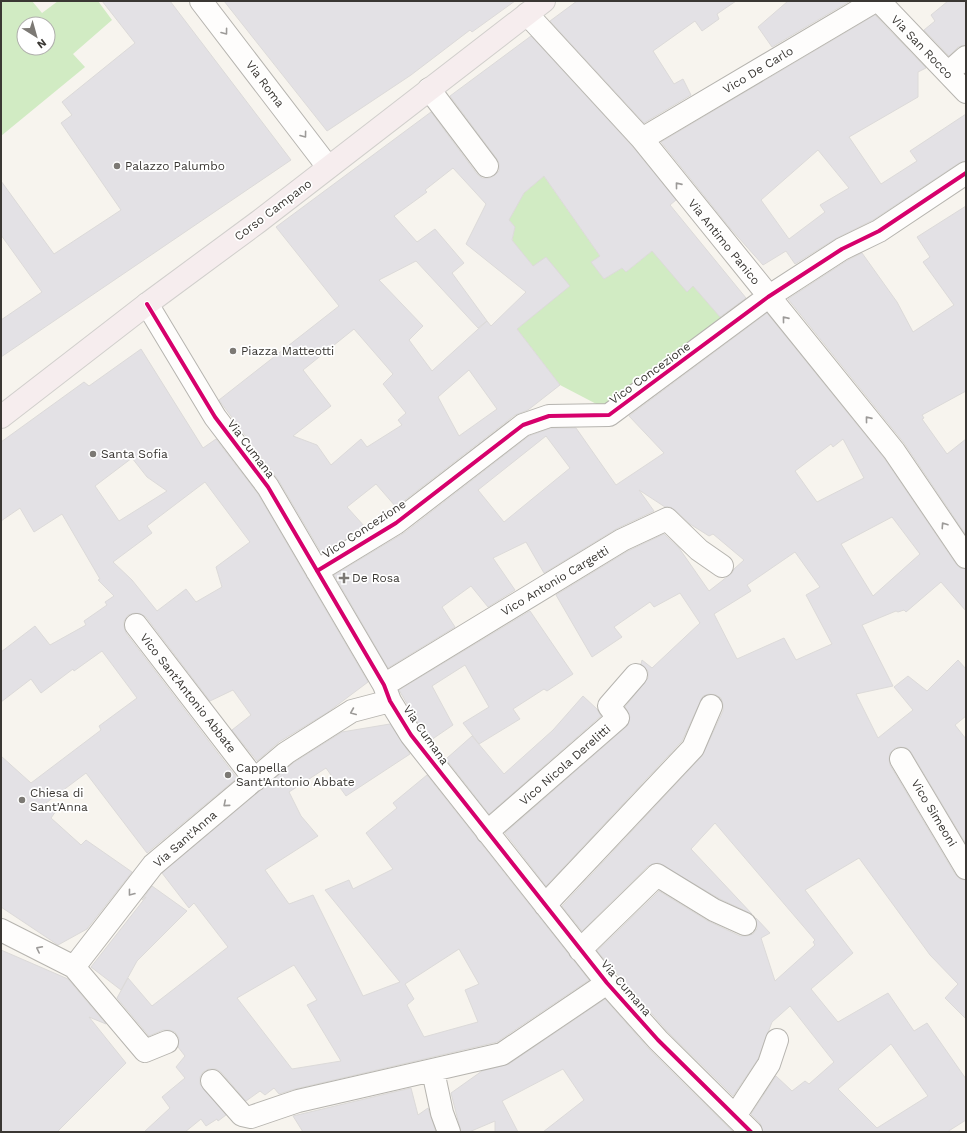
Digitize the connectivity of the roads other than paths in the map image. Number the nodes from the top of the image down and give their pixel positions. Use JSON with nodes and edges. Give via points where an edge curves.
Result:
{"nodes":[{"id":1,"x":201,"y":1,"type":"edge"},
{"id":2,"x":544,"y":1,"type":"edge"},
{"id":3,"x":875,"y":1,"type":"edge"},
{"id":4,"x":879,"y":1,"type":"edge"},
{"id":5,"x":527,"y":14,"type":"junction"},
{"id":6,"x":966,"y":57,"type":"edge"},
{"id":7,"x":948,"y":73,"type":"junction"},
{"id":8,"x":429,"y":89,"type":"junction"},
{"id":9,"x":966,"y":92,"type":"edge"},
{"id":10,"x":642,"y":139,"type":"junction"},
{"id":11,"x":487,"y":166,"type":"dead end"},
{"id":12,"x":328,"y":168,"type":"junction"},
{"id":13,"x":966,"y":173,"type":"edge"},
{"id":14,"x":768,"y":297,"type":"junction"},
{"id":15,"x":147,"y":304,"type":"junction"},
{"id":16,"x":1,"y":417,"type":"edge"},
{"id":17,"x":966,"y":557,"type":"edge"},
{"id":18,"x":722,"y":566,"type":"dead end"},
{"id":19,"x":317,"y":572,"type":"junction"},
{"id":20,"x":136,"y":625,"type":"dead end"},
{"id":21,"x":636,"y":675,"type":"dead end"},
{"id":22,"x":387,"y":693,"type":"junction"},
{"id":23,"x":711,"y":706,"type":"dead end"},
{"id":24,"x":901,"y":759,"type":"dead end"},
{"id":25,"x":255,"y":780,"type":"junction"},
{"id":26,"x":487,"y":832,"type":"junction"},
{"id":27,"x":966,"y":868,"type":"edge"},
{"id":28,"x":545,"y":905,"type":"junction"},
{"id":29,"x":745,"y":924,"type":"dead end"},
{"id":30,"x":1,"y":930,"type":"edge"},
{"id":31,"x":580,"y":950,"type":"junction"},
{"id":32,"x":74,"y":967,"type":"junction"},
{"id":33,"x":607,"y":983,"type":"junction"},
{"id":34,"x":777,"y":1040,"type":"dead end"},
{"id":35,"x":166,"y":1042,"type":"dead end"},
{"id":36,"x":433,"y":1071,"type":"junction"},
{"id":37,"x":212,"y":1081,"type":"dead end"},
{"id":38,"x":735,"y":1116,"type":"junction"},
{"id":39,"x":449,"y":1132,"type":"edge"},
{"id":40,"x":751,"y":1132,"type":"edge"}],
"edges":[{"from":1,"to":12,"type":"street","name":"Via Roma","one_way":true},
{"from":2,"to":5,"type":"main road","name":"Corso Campano"},
{"from":3,"to":10,"type":"street","name":"Vico De Carlo"},
{"from":4,"to":7,"type":"street","name":"Via San Rocco"},
{"from":5,"to":8,"type":"main road","name":"Corso Campano"},
{"from":5,"to":10,"type":"street","name":"Via Antimo Panico"},
{"from":6,"to":7,"type":"street"},
{"from":7,"to":9,"type":"street","name":"Via San Rocco"},
{"from":8,"to":11,"type":"street"},
{"from":8,"to":12,"type":"main road","name":"Corso Campano"},
{"from":14,"to":10,"type":"street","name":"Via Antimo Panico","one_way":true},
{"from":12,"to":15,"type":"main road","name":"Corso Campano"},
{"from":13,"to":14,"type":"street","name":"Vico Concezione","via":[[880,230],[842,249]]},
{"from":17,"to":14,"type":"street","name":"Via Antimo Panico","one_way":true,"via":[[894,451]]},
{"from":14,"to":19,"type":"street","name":"Vico Concezione","via":[[609,415],[549,416],[523,425],[396,523]]},
{"from":15,"to":16,"type":"main road","name":"Corso Campano"},
{"from":15,"to":19,"type":"street","name":"Via Cumana","via":[[215,417],[268,487]]},
{"from":18,"to":22,"type":"street","name":"Vico Antonio Cargetti","via":[[699,550],[667,519],[622,540]]},
{"from":19,"to":22,"type":"street","name":"Via Cumana"},
{"from":20,"to":25,"type":"street","name":"Vico Sant'Antonio Abbate"},
{"from":21,"to":26,"type":"street","name":"Vico Nicola Derelitti","via":[[609,706],[618,718]]},
{"from":22,"to":25,"type":"street","name":"Via Sant'Anna","one_way":true,"via":[[352,711],[286,753]]},
{"from":22,"to":26,"type":"street","name":"Via Cumana","via":[[411,735]]},
{"from":23,"to":28,"type":"street","via":[[693,748]]},
{"from":24,"to":27,"type":"street","name":"Vico Simeoni"},
{"from":25,"to":32,"type":"street","name":"Via Sant'Anna","one_way":true,"via":[[153,865]]},
{"from":26,"to":28,"type":"street","name":"Via Cumana"},
{"from":28,"to":31,"type":"street","name":"Via Cumana"},
{"from":29,"to":31,"type":"street","via":[[714,910],[657,875]]},
{"from":32,"to":30,"type":"street","one_way":true},
{"from":31,"to":33,"type":"street","name":"Via Cumana"},
{"from":32,"to":35,"type":"street","via":[[145,1051]]},
{"from":33,"to":36,"type":"street","via":[[502,1054]]},
{"from":33,"to":38,"type":"street","name":"Via Cumana","via":[[658,1040]]},
{"from":34,"to":38,"type":"street","via":[[770,1064]]},
{"from":36,"to":37,"type":"street","via":[[298,1101],[251,1117],[242,1115]]},
{"from":36,"to":39,"type":"street"},
{"from":38,"to":40,"type":"street","name":"Via Cumana"}]}
